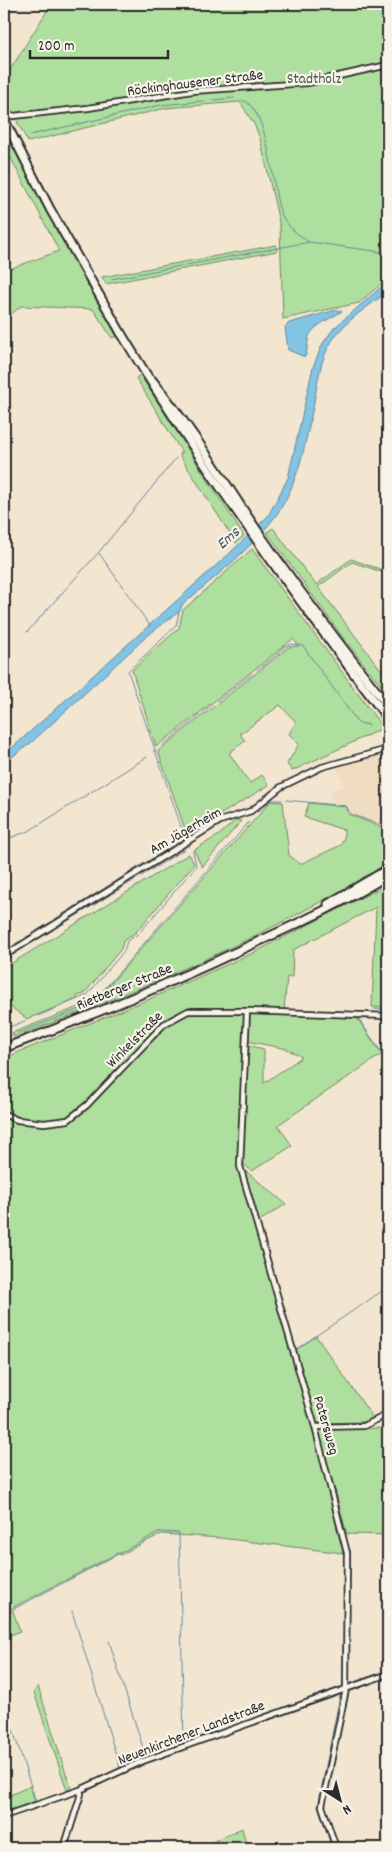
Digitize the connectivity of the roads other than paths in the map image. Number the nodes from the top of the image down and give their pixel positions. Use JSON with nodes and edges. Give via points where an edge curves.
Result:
{"nodes":[{"id":1,"x":388,"y":65,"type":"edge"},
{"id":2,"x":4,"y":118,"type":"edge"},
{"id":3,"x":245,"y":519,"type":"junction"},
{"id":4,"x":386,"y":708,"type":"edge"},
{"id":5,"x":388,"y":719,"type":"edge"},
{"id":6,"x":388,"y":749,"type":"edge"},
{"id":7,"x":388,"y":874,"type":"edge"},
{"id":8,"x":4,"y":956,"type":"edge"},
{"id":9,"x":247,"y":1011,"type":"junction"},
{"id":10,"x":388,"y":1016,"type":"edge"},
{"id":11,"x":11,"y":1045,"type":"edge"},
{"id":12,"x":4,"y":1071,"type":"edge"},
{"id":13,"x":4,"y":1093,"type":"edge"},
{"id":14,"x":4,"y":1114,"type":"edge"},
{"id":15,"x":388,"y":1414,"type":"edge"},
{"id":16,"x":315,"y":1427,"type":"junction"},
{"id":17,"x":388,"y":1674,"type":"edge"},
{"id":18,"x":346,"y":1689,"type":"junction"},
{"id":19,"x":80,"y":1790,"type":"junction"},
{"id":20,"x":4,"y":1816,"type":"edge"},
{"id":21,"x":64,"y":1848,"type":"edge"},
{"id":22,"x":336,"y":1848,"type":"edge"}],
"edges":[{"from":1,"to":2,"type":"street","name":"Röckinghausener Straße","via":[[307,83],[192,91]]},
{"from":2,"to":3,"type":"main road","via":[[50,209],[155,391]]},
{"from":3,"to":4,"type":"main road"},
{"from":3,"to":4,"type":"main road","via":[[264,553]]},
{"from":4,"to":5,"type":"main road"},
{"from":6,"to":8,"type":"street","name":"Am Jägerheim","via":[[341,760],[295,779],[250,811],[220,821]]},
{"from":7,"to":11,"type":"main road","name":"Rietberger Straße","via":[[316,915],[144,994]]},
{"from":9,"to":10,"type":"street","name":"Winkelstraße"},
{"from":9,"to":14,"type":"street","name":"Winkelstraße","via":[[194,1010],[172,1018],[87,1105],[68,1120],[44,1123],[17,1120]]},
{"from":9,"to":16,"type":"street","name":"Patersweg","via":[[240,1166]]},
{"from":12,"to":13,"type":"street"},
{"from":15,"to":16,"type":"street","via":[[364,1426]]},
{"from":16,"to":18,"type":"street","name":"Patersweg","via":[[347,1553]]},
{"from":17,"to":18,"type":"street","name":"Neuenkirchener Landstraße"},
{"from":18,"to":19,"type":"street","name":"Neuenkirchener Landstraße","via":[[143,1761]]},
{"from":18,"to":22,"type":"street","name":"Patersweg","via":[[322,1806]]},
{"from":19,"to":20,"type":"street","name":"Neuenkirchener Landstraße"},
{"from":19,"to":21,"type":"street"}]}
